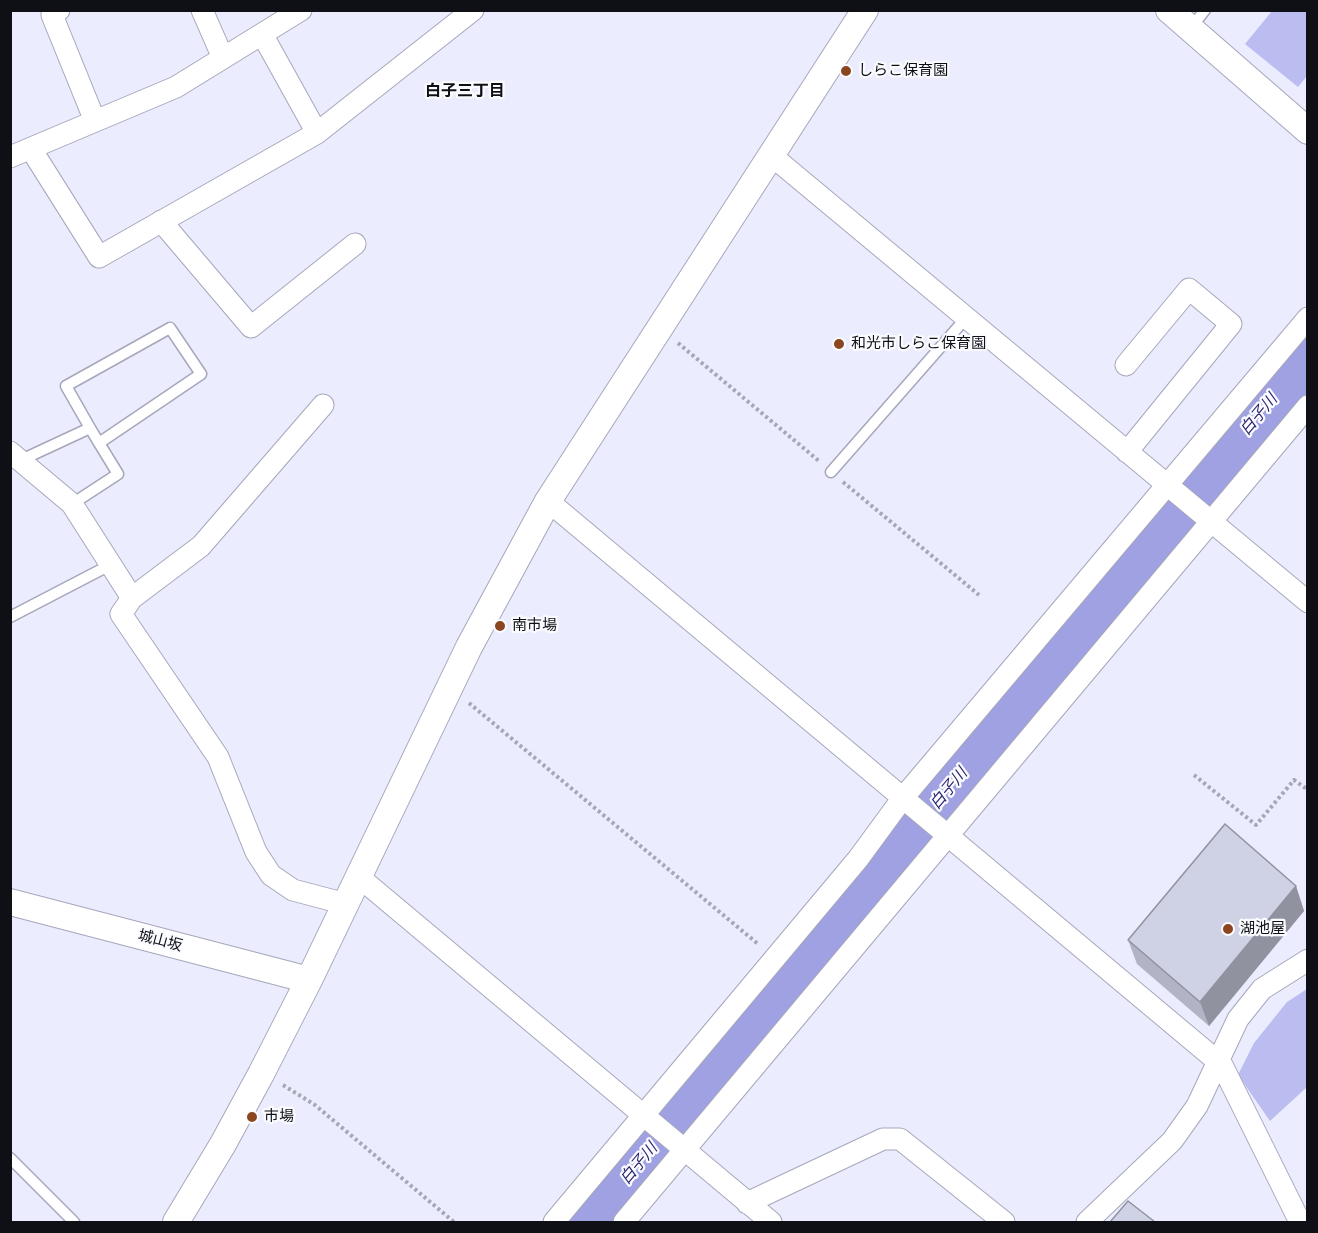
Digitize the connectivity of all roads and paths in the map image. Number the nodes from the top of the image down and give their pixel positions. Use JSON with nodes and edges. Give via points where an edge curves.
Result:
{"nodes":[{"id":1,"x":59,"y":10,"type":"edge"},
{"id":2,"x":202,"y":10,"type":"edge"},
{"id":3,"x":302,"y":10,"type":"edge"},
{"id":4,"x":472,"y":10,"type":"edge"},
{"id":5,"x":865,"y":10,"type":"edge"},
{"id":6,"x":1169,"y":10,"type":"edge"},
{"id":7,"x":1198,"y":20,"type":"edge"},
{"id":8,"x":262,"y":34,"type":"junction"},
{"id":9,"x":223,"y":58,"type":"junction"},
{"id":10,"x":94,"y":121,"type":"junction"},
{"id":11,"x":1308,"y":131,"type":"edge"},
{"id":12,"x":317,"y":133,"type":"junction"},
{"id":13,"x":31,"y":149,"type":"junction"},
{"id":14,"x":772,"y":156,"type":"junction"},
{"id":15,"x":10,"y":157,"type":"edge"},
{"id":16,"x":161,"y":221,"type":"junction"},
{"id":17,"x":355,"y":244,"type":"dead end"},
{"id":18,"x":966,"y":318,"type":"junction"},
{"id":19,"x":1308,"y":318,"type":"edge"},
{"id":20,"x":1126,"y":365,"type":"dead end"},
{"id":21,"x":323,"y":405,"type":"dead end"},
{"id":22,"x":1308,"y":406,"type":"edge"},
{"id":23,"x":90,"y":428,"type":"junction"},
{"id":24,"x":99,"y":443,"type":"junction"},
{"id":25,"x":1127,"y":452,"type":"junction"},
{"id":26,"x":15,"y":457,"type":"edge"},
{"id":27,"x":831,"y":472,"type":"dead end"},
{"id":28,"x":1168,"y":486,"type":"junction"},
{"id":29,"x":548,"y":501,"type":"junction"},
{"id":30,"x":72,"y":504,"type":"junction"},
{"id":31,"x":1212,"y":522,"type":"junction"},
{"id":32,"x":111,"y":564,"type":"junction"},
{"id":33,"x":132,"y":598,"type":"junction"},
{"id":34,"x":1308,"y":602,"type":"edge"},
{"id":35,"x":10,"y":617,"type":"edge"},
{"id":36,"x":450,"y":687,"type":"junction"},
{"id":37,"x":1194,"y":775,"type":"dead end"},
{"id":38,"x":1308,"y":790,"type":"edge"},
{"id":39,"x":906,"y":801,"type":"junction"},
{"id":40,"x":947,"y":837,"type":"junction"},
{"id":41,"x":359,"y":877,"type":"junction"},
{"id":42,"x":10,"y":902,"type":"edge"},
{"id":43,"x":346,"y":904,"type":"junction"},
{"id":44,"x":775,"y":958,"type":"junction"},
{"id":45,"x":1308,"y":960,"type":"edge"},
{"id":46,"x":309,"y":980,"type":"junction"},
{"id":47,"x":1218,"y":1061,"type":"junction"},
{"id":48,"x":261,"y":1074,"type":"junction"},
{"id":49,"x":645,"y":1118,"type":"junction"},
{"id":50,"x":685,"y":1150,"type":"junction"},
{"id":51,"x":10,"y":1158,"type":"edge"},
{"id":52,"x":747,"y":1203,"type":"junction"},
{"id":53,"x":74,"y":1222,"type":"edge"},
{"id":54,"x":176,"y":1222,"type":"edge"},
{"id":55,"x":454,"y":1222,"type":"edge"},
{"id":56,"x":554,"y":1222,"type":"edge"},
{"id":57,"x":624,"y":1222,"type":"edge"},
{"id":58,"x":771,"y":1222,"type":"edge"},
{"id":59,"x":1004,"y":1222,"type":"edge"},
{"id":60,"x":1088,"y":1222,"type":"edge"},
{"id":61,"x":1300,"y":1222,"type":"edge"}],
"edges":[{"from":1,"to":10,"type":"street","via":[[52,15]]},
{"from":2,"to":9,"type":"street"},
{"from":3,"to":8,"type":"street"},
{"from":4,"to":12,"type":"street"},
{"from":5,"to":14,"type":"street"},
{"from":6,"to":7,"type":"street"},
{"from":7,"to":11,"type":"street"},
{"from":8,"to":9,"type":"street"},
{"from":8,"to":12,"type":"street"},
{"from":9,"to":10,"type":"street","via":[[176,87]]},
{"from":10,"to":13,"type":"street"},
{"from":12,"to":16,"type":"street"},
{"from":13,"to":15,"type":"street"},
{"from":13,"to":16,"type":"street","via":[[99,257]]},
{"from":14,"to":18,"type":"street"},
{"from":14,"to":29,"type":"street"},
{"from":16,"to":17,"type":"street","via":[[251,327]]},
{"from":18,"to":25,"type":"street"},
{"from":18,"to":27,"type":"lane"},
{"from":19,"to":28,"type":"street"},
{"from":20,"to":25,"type":"street","via":[[1189,289],[1231,324]]},
{"from":21,"to":33,"type":"street","via":[[201,546]]},
{"from":22,"to":31,"type":"street"},
{"from":23,"to":24,"type":"lane"},
{"from":23,"to":24,"type":"lane","via":[[66,386],[170,328],[201,374]]},
{"from":23,"to":26,"type":"lane"},
{"from":24,"to":30,"type":"lane","via":[[118,474]]},
{"from":25,"to":28,"type":"street"},
{"from":26,"to":30,"type":"street"},
{"from":28,"to":31,"type":"street"},
{"from":28,"to":39,"type":"street"},
{"from":29,"to":36,"type":"street"},
{"from":29,"to":39,"type":"street"},
{"from":30,"to":32,"type":"street"},
{"from":31,"to":34,"type":"street"},
{"from":31,"to":40,"type":"street"},
{"from":32,"to":33,"type":"street"},
{"from":32,"to":35,"type":"lane"},
{"from":33,"to":43,"type":"street","via":[[121,614],[218,757],[256,852],[271,875],[293,891]]},
{"from":36,"to":41,"type":"street"},
{"from":36,"to":44,"type":"path"},
{"from":37,"to":38,"type":"path","via":[[1256,825],[1294,780]]},
{"from":39,"to":40,"type":"street"},
{"from":39,"to":44,"type":"street"},
{"from":40,"to":47,"type":"street"},
{"from":40,"to":50,"type":"street"},
{"from":41,"to":43,"type":"street"},
{"from":41,"to":49,"type":"street"},
{"from":42,"to":46,"type":"street","name":"城山坂"},
{"from":43,"to":46,"type":"street"},
{"from":44,"to":49,"type":"street"},
{"from":45,"to":47,"type":"street","via":[[1262,989],[1238,1019]]},
{"from":46,"to":48,"type":"street"},
{"from":47,"to":60,"type":"street","via":[[1197,1106],[1172,1141]]},
{"from":47,"to":61,"type":"street"},
{"from":48,"to":54,"type":"street"},
{"from":48,"to":55,"type":"path","via":[[315,1106]]},
{"from":49,"to":50,"type":"street"},
{"from":49,"to":56,"type":"street"},
{"from":50,"to":52,"type":"street"},
{"from":50,"to":57,"type":"street"},
{"from":51,"to":53,"type":"lane"},
{"from":52,"to":58,"type":"street"},
{"from":52,"to":59,"type":"street","via":[[883,1139],[900,1138]]}]}
